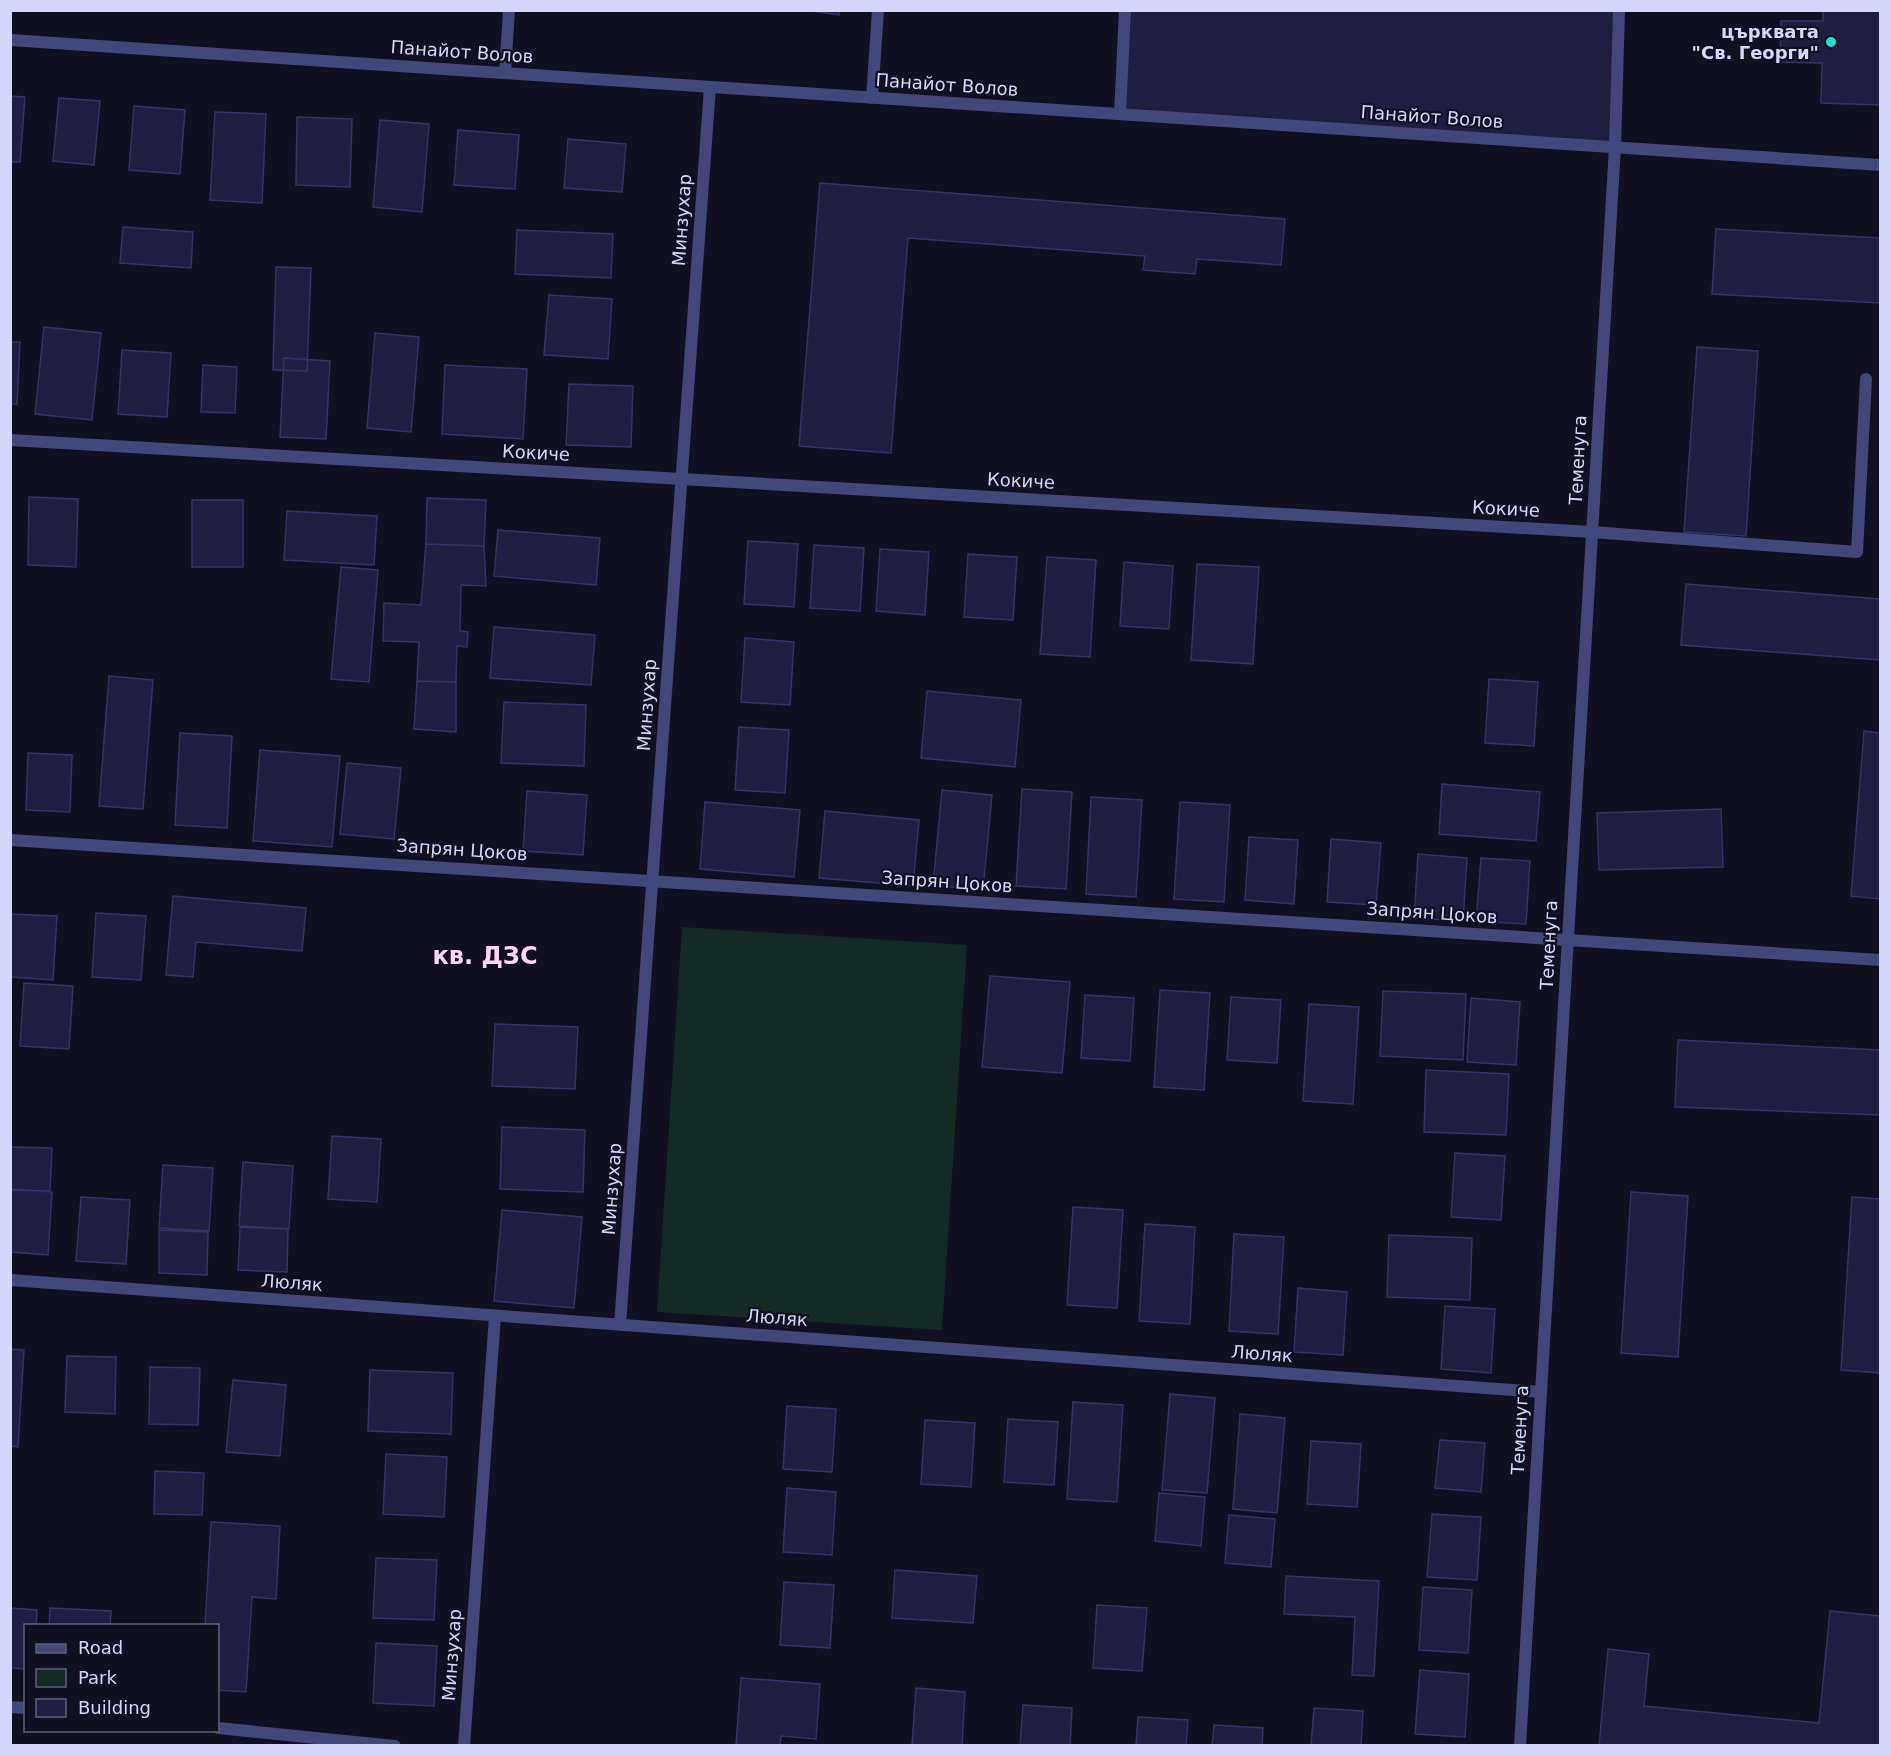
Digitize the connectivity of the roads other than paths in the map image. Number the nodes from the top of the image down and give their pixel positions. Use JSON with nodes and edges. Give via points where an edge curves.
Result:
{"nodes":[{"id":1,"x":509,"y":10,"type":"edge"},
{"id":2,"x":878,"y":10,"type":"edge"},
{"id":3,"x":1125,"y":10,"type":"edge"},
{"id":4,"x":1619,"y":10,"type":"edge"},
{"id":5,"x":10,"y":40,"type":"edge"},
{"id":6,"x":505,"y":73,"type":"junction"},
{"id":7,"x":710,"y":87,"type":"junction"},
{"id":8,"x":872,"y":98,"type":"junction"},
{"id":9,"x":1120,"y":114,"type":"junction"},
{"id":10,"x":1614,"y":147,"type":"junction"},
{"id":11,"x":1881,"y":165,"type":"edge"},
{"id":12,"x":1866,"y":379,"type":"dead end"},
{"id":13,"x":10,"y":440,"type":"edge"},
{"id":14,"x":681,"y":479,"type":"junction"},
{"id":15,"x":1592,"y":532,"type":"junction"},
{"id":16,"x":10,"y":840,"type":"edge"},
{"id":17,"x":652,"y":881,"type":"junction"},
{"id":18,"x":1568,"y":940,"type":"junction"},
{"id":19,"x":1881,"y":960,"type":"edge"},
{"id":20,"x":10,"y":1280,"type":"edge"},
{"id":21,"x":495,"y":1316,"type":"junction"},
{"id":22,"x":620,"y":1325,"type":"junction"},
{"id":23,"x":1540,"y":1392,"type":"junction"},
{"id":24,"x":219,"y":1728,"type":"edge"},
{"id":25,"x":395,"y":1746,"type":"edge"},
{"id":26,"x":464,"y":1746,"type":"edge"},
{"id":27,"x":1520,"y":1746,"type":"edge"}],
"edges":[{"from":1,"to":6,"type":"street"},
{"from":2,"to":8,"type":"street"},
{"from":3,"to":9,"type":"street"},
{"from":4,"to":10,"type":"street","name":"Теменуга"},
{"from":5,"to":6,"type":"street","name":"Панайот Волов"},
{"from":6,"to":7,"type":"street","name":"Панайот Волов"},
{"from":7,"to":8,"type":"street","name":"Панайот Волов"},
{"from":7,"to":14,"type":"street","name":"Минзухар"},
{"from":8,"to":9,"type":"street","name":"Панайот Волов"},
{"from":9,"to":10,"type":"street","name":"Панайот Волов"},
{"from":10,"to":11,"type":"street","name":"Панайот Волов"},
{"from":10,"to":15,"type":"street","name":"Теменуга"},
{"from":12,"to":15,"type":"street","name":"Кокиче","via":[[1857,552]]},
{"from":13,"to":14,"type":"street","name":"Кокиче"},
{"from":14,"to":15,"type":"street","name":"Кокиче"},
{"from":14,"to":17,"type":"street","name":"Минзухар"},
{"from":15,"to":18,"type":"street","name":"Теменуга"},
{"from":16,"to":17,"type":"street","name":"Запрян Цоков"},
{"from":17,"to":18,"type":"street","name":"Запрян Цоков"},
{"from":17,"to":22,"type":"street","name":"Минзухар"},
{"from":18,"to":19,"type":"street","name":"Запрян Цоков"},
{"from":18,"to":23,"type":"street","name":"Теменуга"},
{"from":20,"to":21,"type":"street","name":"Люляк"},
{"from":21,"to":22,"type":"street","name":"Люляк"},
{"from":21,"to":26,"type":"street","name":"Минзухар"},
{"from":22,"to":23,"type":"street","name":"Люляк"},
{"from":23,"to":27,"type":"street","name":"Теменуга"},
{"from":24,"to":25,"type":"street"}]}
